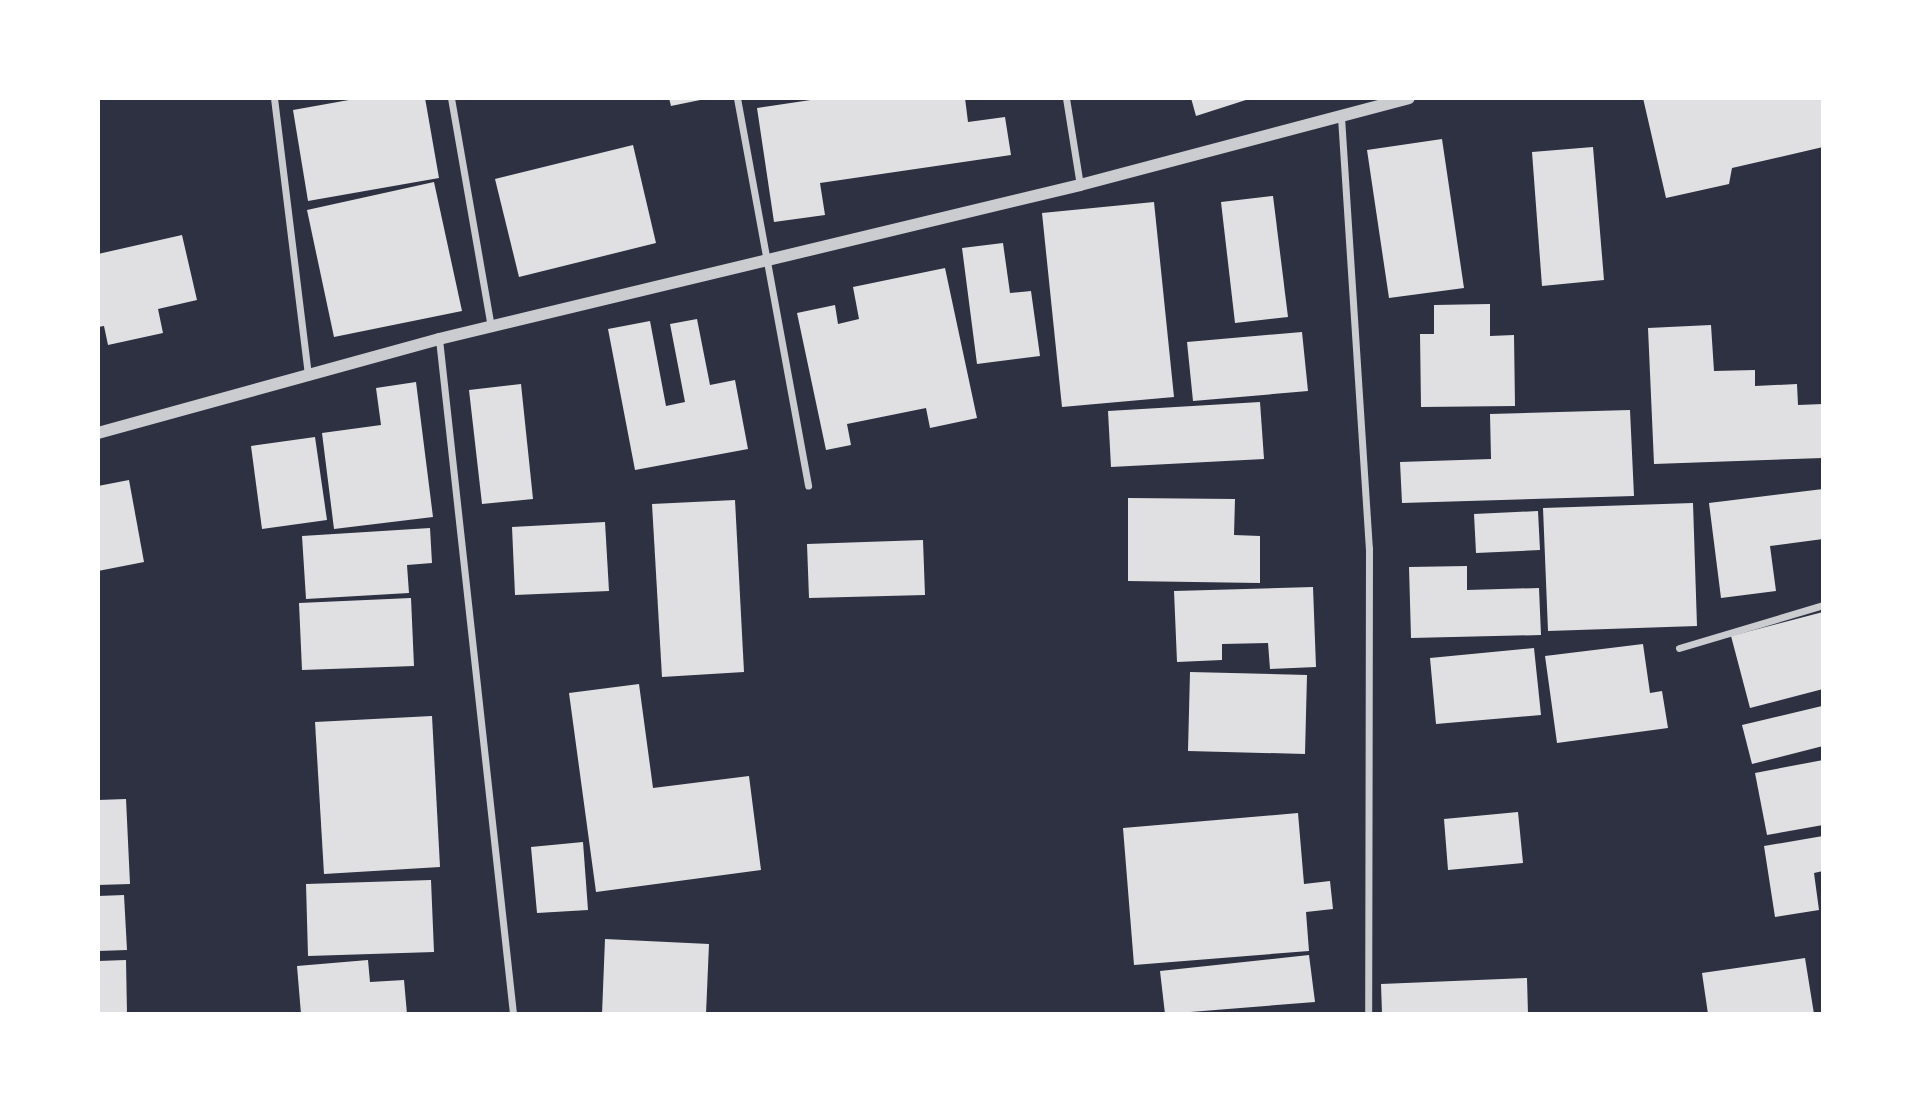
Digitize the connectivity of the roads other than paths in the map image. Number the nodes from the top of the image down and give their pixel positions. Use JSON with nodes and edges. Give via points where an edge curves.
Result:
{"nodes":[{"id":1,"x":274,"y":98,"type":"edge"},
{"id":2,"x":451,"y":98,"type":"edge"},
{"id":3,"x":737,"y":98,"type":"edge"},
{"id":4,"x":1066,"y":98,"type":"edge"},
{"id":5,"x":1409,"y":98,"type":"edge"},
{"id":6,"x":1341,"y":117,"type":"junction"},
{"id":7,"x":1080,"y":185,"type":"junction"},
{"id":8,"x":766,"y":260,"type":"junction"},
{"id":9,"x":491,"y":327,"type":"junction"},
{"id":10,"x":439,"y":340,"type":"junction"},
{"id":11,"x":309,"y":375,"type":"junction"},
{"id":12,"x":98,"y":433,"type":"edge"},
{"id":13,"x":808,"y":486,"type":"dead end"},
{"id":14,"x":1823,"y":605,"type":"edge"},
{"id":15,"x":1679,"y":648,"type":"dead end"},
{"id":16,"x":513,"y":1014,"type":"edge"},
{"id":17,"x":1368,"y":1014,"type":"edge"}],
"edges":[{"from":1,"to":11,"type":"street"},
{"from":2,"to":9,"type":"street"},
{"from":3,"to":8,"type":"street"},
{"from":4,"to":7,"type":"street"},
{"from":5,"to":6,"type":"street"},
{"from":6,"to":7,"type":"street"},
{"from":6,"to":17,"type":"street","via":[[1368,548]]},
{"from":7,"to":8,"type":"street"},
{"from":8,"to":9,"type":"street"},
{"from":8,"to":13,"type":"street"},
{"from":9,"to":10,"type":"street"},
{"from":10,"to":11,"type":"street"},
{"from":10,"to":16,"type":"street"},
{"from":11,"to":12,"type":"street"},
{"from":14,"to":15,"type":"street"}]}
